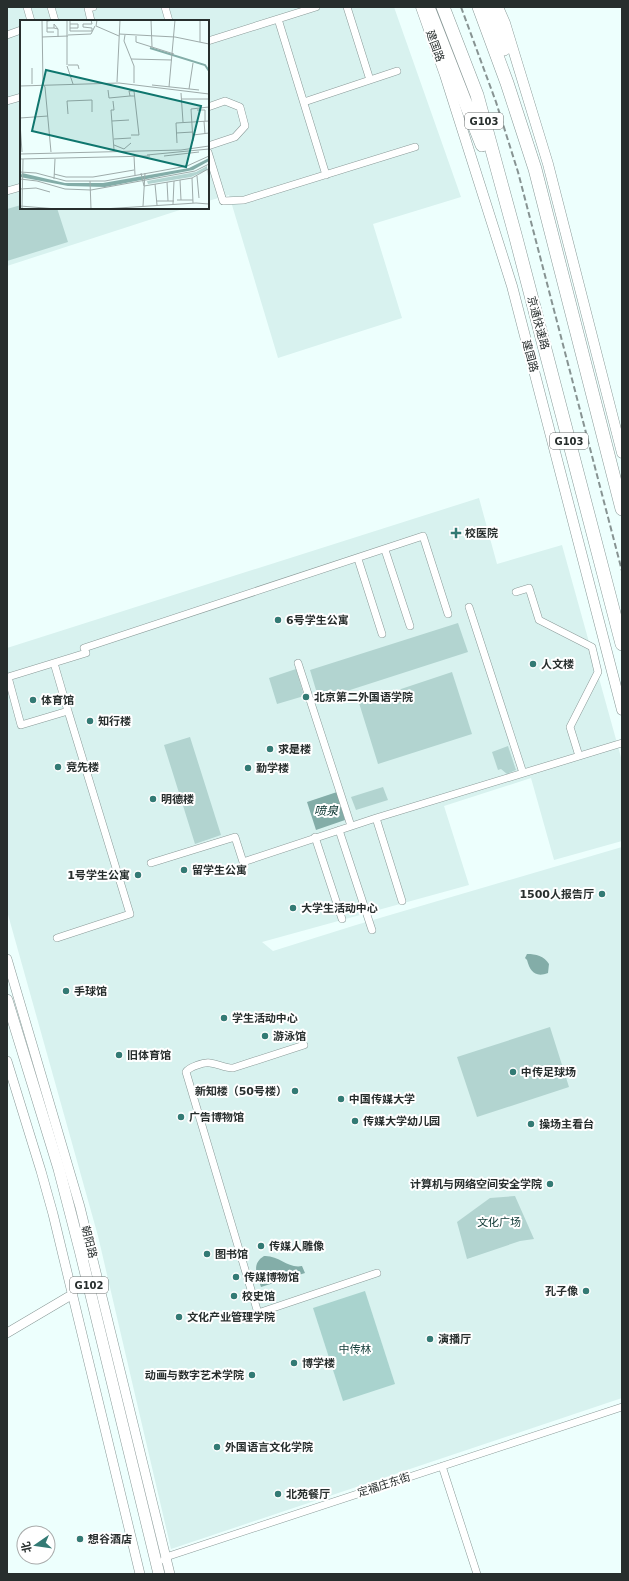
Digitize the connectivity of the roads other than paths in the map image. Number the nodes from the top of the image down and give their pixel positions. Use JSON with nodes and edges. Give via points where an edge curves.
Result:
{"nodes":[{"id":1,"x":27,"y":7,"type":"edge"},
{"id":2,"x":51,"y":7,"type":"edge"},
{"id":3,"x":165,"y":7,"type":"edge"},
{"id":4,"x":316,"y":7,"type":"edge"},
{"id":5,"x":347,"y":7,"type":"edge"},
{"id":6,"x":421,"y":7,"type":"edge"},
{"id":7,"x":428,"y":7,"type":"edge"},
{"id":8,"x":442,"y":7,"type":"edge"},
{"id":9,"x":480,"y":7,"type":"edge"},
{"id":10,"x":490,"y":7,"type":"edge"},
{"id":11,"x":498,"y":7,"type":"edge"},
{"id":12,"x":89,"y":8,"type":"edge"},
{"id":13,"x":303,"y":9,"type":"edge"},
{"id":14,"x":278,"y":19,"type":"junction"},
{"id":15,"x":31,"y":20,"type":"edge"},
{"id":16,"x":55,"y":20,"type":"edge"},
{"id":17,"x":91,"y":20,"type":"edge"},
{"id":18,"x":169,"y":20,"type":"edge"},
{"id":19,"x":20,"y":30,"type":"edge"},
{"id":20,"x":7,"y":36,"type":"edge"},
{"id":21,"x":209,"y":41,"type":"edge"},
{"id":22,"x":397,"y":71,"type":"dead end"},
{"id":23,"x":370,"y":80,"type":"junction"},
{"id":24,"x":20,"y":97,"type":"edge"},
{"id":25,"x":7,"y":100,"type":"edge"},
{"id":26,"x":304,"y":102,"type":"junction"},
{"id":27,"x":209,"y":107,"type":"edge"},
{"id":28,"x":209,"y":146,"type":"edge"},
{"id":29,"x":415,"y":147,"type":"dead end"},
{"id":30,"x":209,"y":155,"type":"edge"},
{"id":31,"x":535,"y":169,"type":"junction"},
{"id":32,"x":326,"y":174,"type":"junction"},
{"id":33,"x":20,"y":187,"type":"edge"},
{"id":34,"x":7,"y":191,"type":"edge"},
{"id":35,"x":516,"y":238,"type":"junction"},
{"id":36,"x":622,"y":453,"type":"edge"},
{"id":37,"x":622,"y":509,"type":"edge"},
{"id":38,"x":385,"y":550,"type":"junction"},
{"id":39,"x":358,"y":559,"type":"junction"},
{"id":40,"x":516,"y":592,"type":"dead end"},
{"id":41,"x":469,"y":607,"type":"dead end"},
{"id":42,"x":448,"y":614,"type":"dead end"},
{"id":43,"x":410,"y":626,"type":"dead end"},
{"id":44,"x":382,"y":634,"type":"dead end"},
{"id":45,"x":622,"y":644,"type":"edge"},
{"id":46,"x":54,"y":663,"type":"junction"},
{"id":47,"x":298,"y":663,"type":"dead end"},
{"id":48,"x":622,"y":710,"type":"edge"},
{"id":49,"x":68,"y":711,"type":"junction"},
{"id":50,"x":622,"y":743,"type":"edge"},
{"id":51,"x":579,"y":756,"type":"junction"},
{"id":52,"x":523,"y":773,"type":"junction"},
{"id":53,"x":376,"y":818,"type":"junction"},
{"id":54,"x":351,"y":826,"type":"junction"},
{"id":55,"x":339,"y":830,"type":"junction"},
{"id":56,"x":315,"y":837,"type":"junction"},
{"id":57,"x":151,"y":862,"type":"dead end"},
{"id":58,"x":402,"y":901,"type":"dead end"},
{"id":59,"x":342,"y":919,"type":"dead end"},
{"id":60,"x":372,"y":930,"type":"dead end"},
{"id":61,"x":57,"y":938,"type":"dead end"},
{"id":62,"x":7,"y":959,"type":"edge"},
{"id":63,"x":7,"y":1000,"type":"edge"},
{"id":64,"x":7,"y":1023,"type":"edge"},
{"id":65,"x":304,"y":1045,"type":"dead end"},
{"id":66,"x":7,"y":1061,"type":"edge"},
{"id":67,"x":377,"y":1273,"type":"dead end"},
{"id":68,"x":73,"y":1294,"type":"junction"},
{"id":69,"x":7,"y":1333,"type":"edge"},
{"id":70,"x":622,"y":1407,"type":"edge"},
{"id":71,"x":442,"y":1466,"type":"junction"},
{"id":72,"x":166,"y":1557,"type":"junction"},
{"id":73,"x":155,"y":1573,"type":"edge"},
{"id":74,"x":140,"y":1574,"type":"edge"},
{"id":75,"x":170,"y":1574,"type":"edge"},
{"id":76,"x":476,"y":1574,"type":"edge"}],
"edges":[{"from":1,"to":15,"type":"street"},
{"from":2,"to":16,"type":"street"},
{"from":3,"to":18,"type":"street"},
{"from":4,"to":13,"type":"street"},
{"from":5,"to":23,"type":"street"},
{"from":6,"to":48,"type":"main road","name":"建国路","via":[[512,286]]},
{"from":7,"to":35,"type":"highway","via":[[471,114]]},
{"from":8,"to":35,"type":"highway","name":"京通快速路","number":"G103","via":[[477,95]]},
{"from":9,"to":31,"type":"highway","number":"G103"},
{"from":10,"to":31,"type":"highway","via":[[516,89]]},
{"from":11,"to":36,"type":"main road","via":[[548,164]]},
{"from":12,"to":17,"type":"street"},
{"from":13,"to":14,"type":"street"},
{"from":14,"to":21,"type":"street"},
{"from":14,"to":26,"type":"street"},
{"from":19,"to":20,"type":"street"},
{"from":22,"to":23,"type":"street"},
{"from":23,"to":26,"type":"street"},
{"from":24,"to":25,"type":"street"},
{"from":26,"to":32,"type":"street"},
{"from":27,"to":28,"type":"street","via":[[225,101],[240,108],[245,126],[235,137]]},
{"from":29,"to":32,"type":"street"},
{"from":30,"to":32,"type":"street","via":[[223,201],[244,200]]},
{"from":31,"to":37,"type":"highway","number":"G103"},
{"from":33,"to":34,"type":"street"},
{"from":35,"to":45,"type":"highway","name":"京通快速路","number":"G103"},
{"from":38,"to":39,"type":"street"},
{"from":38,"to":42,"type":"street","via":[[423,536]]},
{"from":38,"to":43,"type":"street"},
{"from":39,"to":44,"type":"street"},
{"from":39,"to":46,"type":"street","via":[[84,648],[86,653]]},
{"from":40,"to":51,"type":"street","via":[[529,588],[539,620],[592,648],[598,672],[570,727]]},
{"from":41,"to":52,"type":"street"},
{"from":46,"to":49,"type":"street"},
{"from":46,"to":49,"type":"street","via":[[8,677],[21,725]]},
{"from":47,"to":54,"type":"street"},
{"from":49,"to":61,"type":"street","via":[[130,914]]},
{"from":50,"to":51,"type":"street"},
{"from":51,"to":52,"type":"street"},
{"from":52,"to":53,"type":"street"},
{"from":53,"to":54,"type":"street"},
{"from":53,"to":58,"type":"street"},
{"from":54,"to":55,"type":"street"},
{"from":55,"to":56,"type":"street"},
{"from":55,"to":60,"type":"street"},
{"from":56,"to":57,"type":"street","via":[[243,862],[235,837]]},
{"from":56,"to":59,"type":"street"},
{"from":62,"to":72,"type":"street","name":"朝阳路","via":[[80,1207]]},
{"from":63,"to":73,"type":"highway","name":"朝阳路","number":"G102","via":[[60,1176]]},
{"from":64,"to":73,"type":"highway","name":"朝阳路","number":"G102","via":[[74,1252]]},
{"from":65,"to":67,"type":"street","via":[[233,1068],[208,1063],[190,1068],[186,1072],[258,1313]]},
{"from":66,"to":68,"type":"street","via":[[41,1170]]},
{"from":68,"to":69,"type":"street"},
{"from":68,"to":74,"type":"street"},
{"from":70,"to":71,"type":"street","name":"定福庄东街"},
{"from":71,"to":72,"type":"street","name":"定福庄东街"},
{"from":71,"to":76,"type":"street"},
{"from":72,"to":73,"type":"street"},
{"from":72,"to":75,"type":"street","name":"朝阳路"}]}
